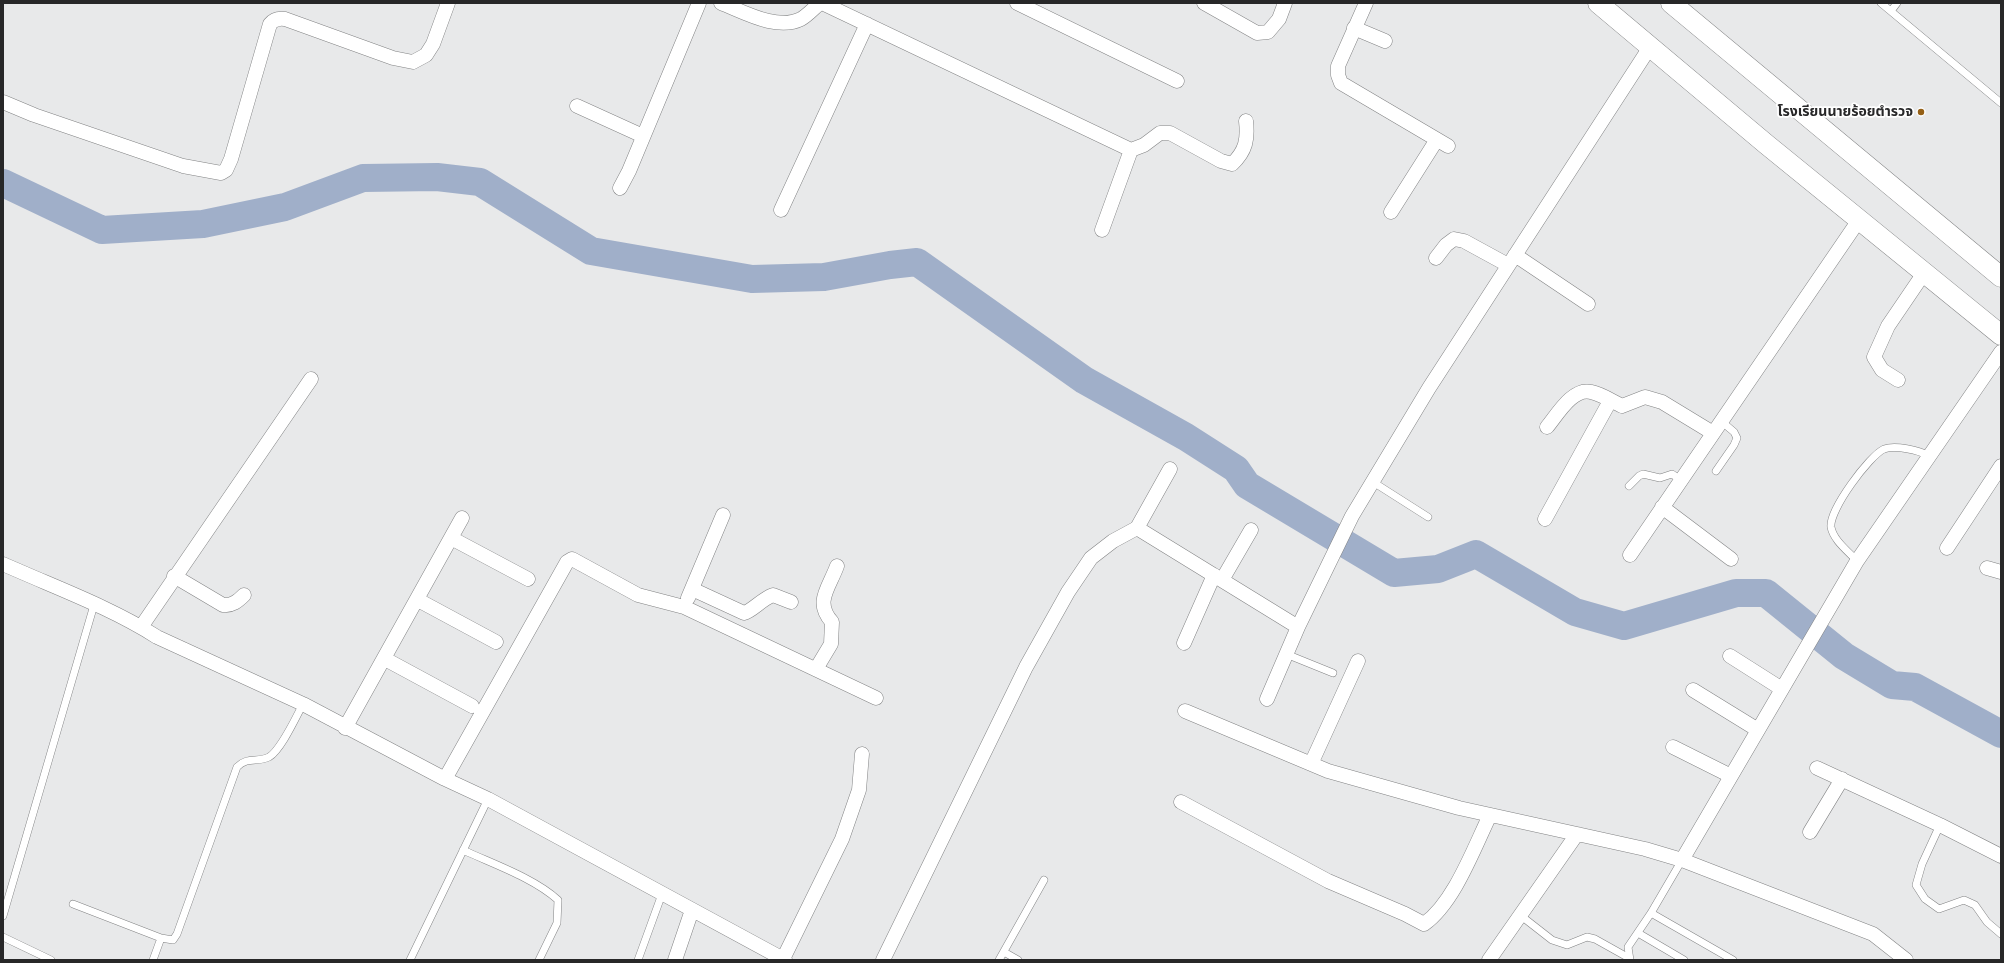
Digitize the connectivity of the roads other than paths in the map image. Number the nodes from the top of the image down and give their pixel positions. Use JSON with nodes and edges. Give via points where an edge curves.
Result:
{"nodes":[{"id":1,"x":448,"y":3,"type":"edge"},
{"id":2,"x":699,"y":3,"type":"edge"},
{"id":3,"x":721,"y":3,"type":"edge"},
{"id":4,"x":821,"y":3,"type":"edge"},
{"id":5,"x":1017,"y":3,"type":"edge"},
{"id":6,"x":1204,"y":3,"type":"edge"},
{"id":7,"x":1285,"y":3,"type":"edge"},
{"id":8,"x":1366,"y":3,"type":"edge"},
{"id":9,"x":1598,"y":3,"type":"edge"},
{"id":10,"x":1671,"y":3,"type":"edge"},
{"id":11,"x":1881,"y":3,"type":"edge"},
{"id":12,"x":1897,"y":3,"type":"edge"},
{"id":13,"x":1891,"y":11,"type":"junction"},
{"id":14,"x":867,"y":24,"type":"junction"},
{"id":15,"x":1354,"y":28,"type":"junction"},
{"id":16,"x":1385,"y":41,"type":"dead end"},
{"id":17,"x":1650,"y":47,"type":"junction"},
{"id":18,"x":1177,"y":81,"type":"dead end"},
{"id":19,"x":3,"y":102,"type":"edge"},
{"id":20,"x":2001,"y":103,"type":"edge"},
{"id":21,"x":577,"y":106,"type":"dead end"},
{"id":22,"x":1246,"y":121,"type":"dead end"},
{"id":23,"x":643,"y":136,"type":"junction"},
{"id":24,"x":1131,"y":150,"type":"junction"},
{"id":25,"x":620,"y":188,"type":"dead end"},
{"id":26,"x":781,"y":210,"type":"dead end"},
{"id":27,"x":1391,"y":212,"type":"dead end"},
{"id":28,"x":1859,"y":220,"type":"junction"},
{"id":29,"x":1102,"y":230,"type":"dead end"},
{"id":30,"x":1436,"y":258,"type":"dead end"},
{"id":31,"x":1511,"y":260,"type":"junction"},
{"id":32,"x":1924,"y":273,"type":"junction"},
{"id":33,"x":2000,"y":274,"type":"edge"},
{"id":34,"x":1588,"y":304,"type":"dead end"},
{"id":35,"x":2001,"y":336,"type":"edge"},
{"id":36,"x":2001,"y":352,"type":"edge"},
{"id":37,"x":311,"y":379,"type":"dead end"},
{"id":38,"x":1898,"y":380,"type":"dead end"},
{"id":39,"x":1610,"y":401,"type":"junction"},
{"id":40,"x":1721,"y":421,"type":"junction"},
{"id":41,"x":1547,"y":427,"type":"dead end"},
{"id":42,"x":1713,"y":433,"type":"junction"},
{"id":43,"x":1929,"y":456,"type":"junction"},
{"id":44,"x":2001,"y":466,"type":"edge"},
{"id":45,"x":1170,"y":469,"type":"dead end"},
{"id":46,"x":1716,"y":470,"type":"dead end"},
{"id":47,"x":1681,"y":480,"type":"junction"},
{"id":48,"x":1373,"y":482,"type":"junction"},
{"id":49,"x":1629,"y":486,"type":"dead end"},
{"id":50,"x":1662,"y":507,"type":"junction"},
{"id":51,"x":723,"y":515,"type":"dead end"},
{"id":52,"x":1428,"y":517,"type":"dead end"},
{"id":53,"x":462,"y":518,"type":"dead end"},
{"id":54,"x":1545,"y":519,"type":"dead end"},
{"id":55,"x":1137,"y":528,"type":"junction"},
{"id":56,"x":1251,"y":530,"type":"dead end"},
{"id":57,"x":451,"y":538,"type":"junction"},
{"id":58,"x":1947,"y":548,"type":"dead end"},
{"id":59,"x":1630,"y":555,"type":"dead end"},
{"id":60,"x":1731,"y":559,"type":"dead end"},
{"id":61,"x":1857,"y":561,"type":"junction"},
{"id":62,"x":3,"y":564,"type":"edge"},
{"id":63,"x":837,"y":566,"type":"dead end"},
{"id":64,"x":1987,"y":568,"type":"dead end"},
{"id":65,"x":2001,"y":572,"type":"edge"},
{"id":66,"x":174,"y":576,"type":"junction"},
{"id":67,"x":1218,"y":578,"type":"junction"},
{"id":68,"x":528,"y":580,"type":"dead end"},
{"id":69,"x":692,"y":589,"type":"junction"},
{"id":70,"x":244,"y":594,"type":"dead end"},
{"id":71,"x":418,"y":600,"type":"junction"},
{"id":72,"x":791,"y":602,"type":"dead end"},
{"id":73,"x":94,"y":605,"type":"junction"},
{"id":74,"x":684,"y":607,"type":"junction"},
{"id":75,"x":141,"y":627,"type":"junction"},
{"id":76,"x":1298,"y":627,"type":"junction"},
{"id":77,"x":496,"y":642,"type":"dead end"},
{"id":78,"x":1184,"y":643,"type":"dead end"},
{"id":79,"x":1286,"y":654,"type":"junction"},
{"id":80,"x":1730,"y":656,"type":"dead end"},
{"id":81,"x":385,"y":659,"type":"junction"},
{"id":82,"x":1358,"y":661,"type":"dead end"},
{"id":83,"x":816,"y":669,"type":"junction"},
{"id":84,"x":1333,"y":673,"type":"dead end"},
{"id":85,"x":1782,"y":689,"type":"junction"},
{"id":86,"x":1693,"y":690,"type":"dead end"},
{"id":87,"x":876,"y":698,"type":"dead end"},
{"id":88,"x":1267,"y":699,"type":"dead end"},
{"id":89,"x":304,"y":704,"type":"junction"},
{"id":90,"x":472,"y":706,"type":"dead end"},
{"id":91,"x":1185,"y":711,"type":"dead end"},
{"id":92,"x":345,"y":728,"type":"junction"},
{"id":93,"x":1758,"y":730,"type":"junction"},
{"id":94,"x":1673,"y":747,"type":"dead end"},
{"id":95,"x":862,"y":754,"type":"dead end"},
{"id":96,"x":1311,"y":764,"type":"junction"},
{"id":97,"x":1817,"y":768,"type":"dead end"},
{"id":98,"x":1731,"y":776,"type":"junction"},
{"id":99,"x":445,"y":779,"type":"junction"},
{"id":100,"x":1842,"y":779,"type":"junction"},
{"id":101,"x":488,"y":799,"type":"junction"},
{"id":102,"x":1181,"y":802,"type":"dead end"},
{"id":103,"x":1490,"y":815,"type":"junction"},
{"id":104,"x":1940,"y":825,"type":"junction"},
{"id":105,"x":1810,"y":832,"type":"dead end"},
{"id":106,"x":1577,"y":834,"type":"junction"},
{"id":107,"x":463,"y":850,"type":"junction"},
{"id":108,"x":2000,"y":853,"type":"edge"},
{"id":109,"x":1682,"y":860,"type":"junction"},
{"id":110,"x":1044,"y":880,"type":"dead end"},
{"id":111,"x":662,"y":894,"type":"junction"},
{"id":112,"x":73,"y":904,"type":"dead end"},
{"id":113,"x":692,"y":910,"type":"junction"},
{"id":114,"x":1651,"y":913,"type":"junction"},
{"id":115,"x":1520,"y":915,"type":"junction"},
{"id":116,"x":3,"y":916,"type":"edge"},
{"id":117,"x":1638,"y":933,"type":"junction"},
{"id":118,"x":2001,"y":934,"type":"edge"},
{"id":119,"x":3,"y":937,"type":"edge"},
{"id":120,"x":161,"y":938,"type":"junction"},
{"id":121,"x":1004,"y":952,"type":"junction"},
{"id":122,"x":1629,"y":959,"type":"edge"},
{"id":123,"x":51,"y":960,"type":"edge"},
{"id":124,"x":153,"y":960,"type":"edge"},
{"id":125,"x":410,"y":960,"type":"edge"},
{"id":126,"x":539,"y":960,"type":"edge"},
{"id":127,"x":638,"y":960,"type":"edge"},
{"id":128,"x":675,"y":960,"type":"edge"},
{"id":129,"x":784,"y":960,"type":"edge"},
{"id":130,"x":883,"y":960,"type":"edge"},
{"id":131,"x":999,"y":960,"type":"edge"},
{"id":132,"x":1018,"y":960,"type":"edge"},
{"id":133,"x":1489,"y":960,"type":"edge"},
{"id":134,"x":1684,"y":960,"type":"edge"},
{"id":135,"x":1733,"y":960,"type":"edge"},
{"id":136,"x":1906,"y":960,"type":"edge"}],
"edges":[{"from":1,"to":19,"type":"street","via":[[433,44],[426,55],[413,62],[393,58],[285,19],[273,20],[231,159],[226,170],[221,173],[183,166]]},
{"from":2,"to":23,"type":"street"},
{"from":3,"to":4,"type":"street","via":[[752,16],[788,24],[802,19]]},
{"from":4,"to":14,"type":"street"},
{"from":5,"to":18,"type":"street"},
{"from":6,"to":7,"type":"street","via":[[1257,33],[1268,32],[1279,18]]},
{"from":8,"to":15,"type":"street"},
{"from":9,"to":17,"type":"street"},
{"from":10,"to":33,"type":"street"},
{"from":11,"to":13,"type":"lane"},
{"from":12,"to":13,"type":"lane"},
{"from":13,"to":20,"type":"lane"},
{"from":14,"to":24,"type":"street"},
{"from":14,"to":26,"type":"street"},
{"from":15,"to":16,"type":"street"},
{"from":15,"to":27,"type":"street","via":[[1338,66],[1338,75],[1342,83],[1442,144]]},
{"from":17,"to":28,"type":"street"},
{"from":17,"to":31,"type":"street"},
{"from":21,"to":23,"type":"street"},
{"from":22,"to":24,"type":"street","via":[[1246,146],[1240,157],[1232,164],[1170,133],[1160,133],[1144,145]]},
{"from":23,"to":25,"type":"street"},
{"from":24,"to":29,"type":"street"},
{"from":28,"to":32,"type":"street"},
{"from":28,"to":40,"type":"street"},
{"from":30,"to":31,"type":"street","via":[[1454,239],[1464,240]]},
{"from":31,"to":34,"type":"street"},
{"from":31,"to":48,"type":"street","via":[[1429,388]]},
{"from":32,"to":35,"type":"street"},
{"from":32,"to":38,"type":"street","via":[[1888,326],[1874,357],[1882,370]]},
{"from":36,"to":43,"type":"street"},
{"from":37,"to":66,"type":"street"},
{"from":39,"to":41,"type":"street","via":[[1591,392],[1581,392],[1571,399]]},
{"from":39,"to":42,"type":"street","via":[[1622,406],[1645,397],[1662,402]]},
{"from":39,"to":54,"type":"street"},
{"from":40,"to":42,"type":"street"},
{"from":40,"to":46,"type":"lane","via":[[1737,438]]},
{"from":42,"to":47,"type":"street"},
{"from":43,"to":61,"type":"street"},
{"from":43,"to":61,"type":"lane","via":[[1922,452],[1885,449],[1875,454],[1857,477],[1835,510],[1831,526],[1835,536]]},
{"from":44,"to":58,"type":"street"},
{"from":45,"to":55,"type":"street"},
{"from":47,"to":49,"type":"lane","via":[[1672,474],[1660,478],[1643,474]]},
{"from":47,"to":50,"type":"street"},
{"from":48,"to":52,"type":"lane"},
{"from":48,"to":76,"type":"street","via":[[1352,516]]},
{"from":50,"to":59,"type":"street"},
{"from":50,"to":60,"type":"street"},
{"from":51,"to":69,"type":"street"},
{"from":53,"to":57,"type":"street"},
{"from":55,"to":67,"type":"street"},
{"from":55,"to":130,"type":"street","via":[[1113,541],[1092,558],[1068,592],[1026,667]]},
{"from":56,"to":67,"type":"street"},
{"from":57,"to":68,"type":"street"},
{"from":57,"to":71,"type":"street"},
{"from":61,"to":85,"type":"street"},
{"from":62,"to":73,"type":"street"},
{"from":63,"to":83,"type":"street","via":[[825,593],[824,602],[824,613],[832,622],[831,644]]},
{"from":64,"to":65,"type":"street"},
{"from":66,"to":70,"type":"street","via":[[223,605],[238,601]]},
{"from":66,"to":75,"type":"street"},
{"from":67,"to":76,"type":"street"},
{"from":67,"to":78,"type":"street"},
{"from":69,"to":72,"type":"street","via":[[744,612],[773,595]]},
{"from":69,"to":74,"type":"street"},
{"from":71,"to":77,"type":"street"},
{"from":71,"to":81,"type":"street"},
{"from":73,"to":75,"type":"street"},
{"from":73,"to":116,"type":"lane"},
{"from":74,"to":83,"type":"street"},
{"from":74,"to":99,"type":"street","via":[[638,595],[575,559],[570,559]]},
{"from":75,"to":89,"type":"street","via":[[157,637]]},
{"from":76,"to":79,"type":"street"},
{"from":79,"to":84,"type":"lane"},
{"from":79,"to":88,"type":"street"},
{"from":80,"to":85,"type":"street"},
{"from":81,"to":90,"type":"street"},
{"from":81,"to":92,"type":"street"},
{"from":82,"to":96,"type":"street"},
{"from":83,"to":87,"type":"street"},
{"from":85,"to":93,"type":"street"},
{"from":86,"to":93,"type":"street"},
{"from":89,"to":92,"type":"street"},
{"from":89,"to":120,"type":"lane","via":[[276,752],[265,758],[243,761],[237,767],[177,934],[173,940]]},
{"from":91,"to":96,"type":"street"},
{"from":92,"to":99,"type":"street"},
{"from":93,"to":98,"type":"street"},
{"from":94,"to":98,"type":"street"},
{"from":95,"to":129,"type":"street","via":[[860,790],[842,839]]},
{"from":96,"to":103,"type":"street","via":[[1328,771]]},
{"from":97,"to":100,"type":"street"},
{"from":98,"to":109,"type":"street"},
{"from":99,"to":101,"type":"street"},
{"from":100,"to":104,"type":"street"},
{"from":100,"to":105,"type":"street"},
{"from":101,"to":107,"type":"lane"},
{"from":101,"to":111,"type":"street"},
{"from":102,"to":103,"type":"street","via":[[1328,881],[1424,924],[1435,916],[1448,899]]},
{"from":103,"to":106,"type":"street"},
{"from":104,"to":108,"type":"street"},
{"from":104,"to":118,"type":"lane","via":[[1922,864],[1916,885],[1925,899],[1939,909],[1964,900],[1975,905],[1987,922]]},
{"from":106,"to":109,"type":"street"},
{"from":106,"to":115,"type":"street"},
{"from":107,"to":125,"type":"lane"},
{"from":107,"to":126,"type":"lane","via":[[550,892],[558,900],[557,923]]},
{"from":109,"to":114,"type":"lane"},
{"from":109,"to":136,"type":"street","via":[[1873,934]]},
{"from":110,"to":121,"type":"lane"},
{"from":111,"to":113,"type":"street"},
{"from":111,"to":127,"type":"lane"},
{"from":112,"to":120,"type":"lane"},
{"from":113,"to":128,"type":"street"},
{"from":113,"to":129,"type":"street"},
{"from":114,"to":117,"type":"lane"},
{"from":114,"to":135,"type":"lane"},
{"from":115,"to":122,"type":"lane","via":[[1552,940],[1567,945],[1587,937]]},
{"from":115,"to":133,"type":"street"},
{"from":117,"to":122,"type":"lane","via":[[1628,947]]},
{"from":117,"to":134,"type":"lane"},
{"from":119,"to":123,"type":"lane"},
{"from":120,"to":124,"type":"lane"},
{"from":121,"to":131,"type":"lane"},
{"from":121,"to":132,"type":"lane"}]}
